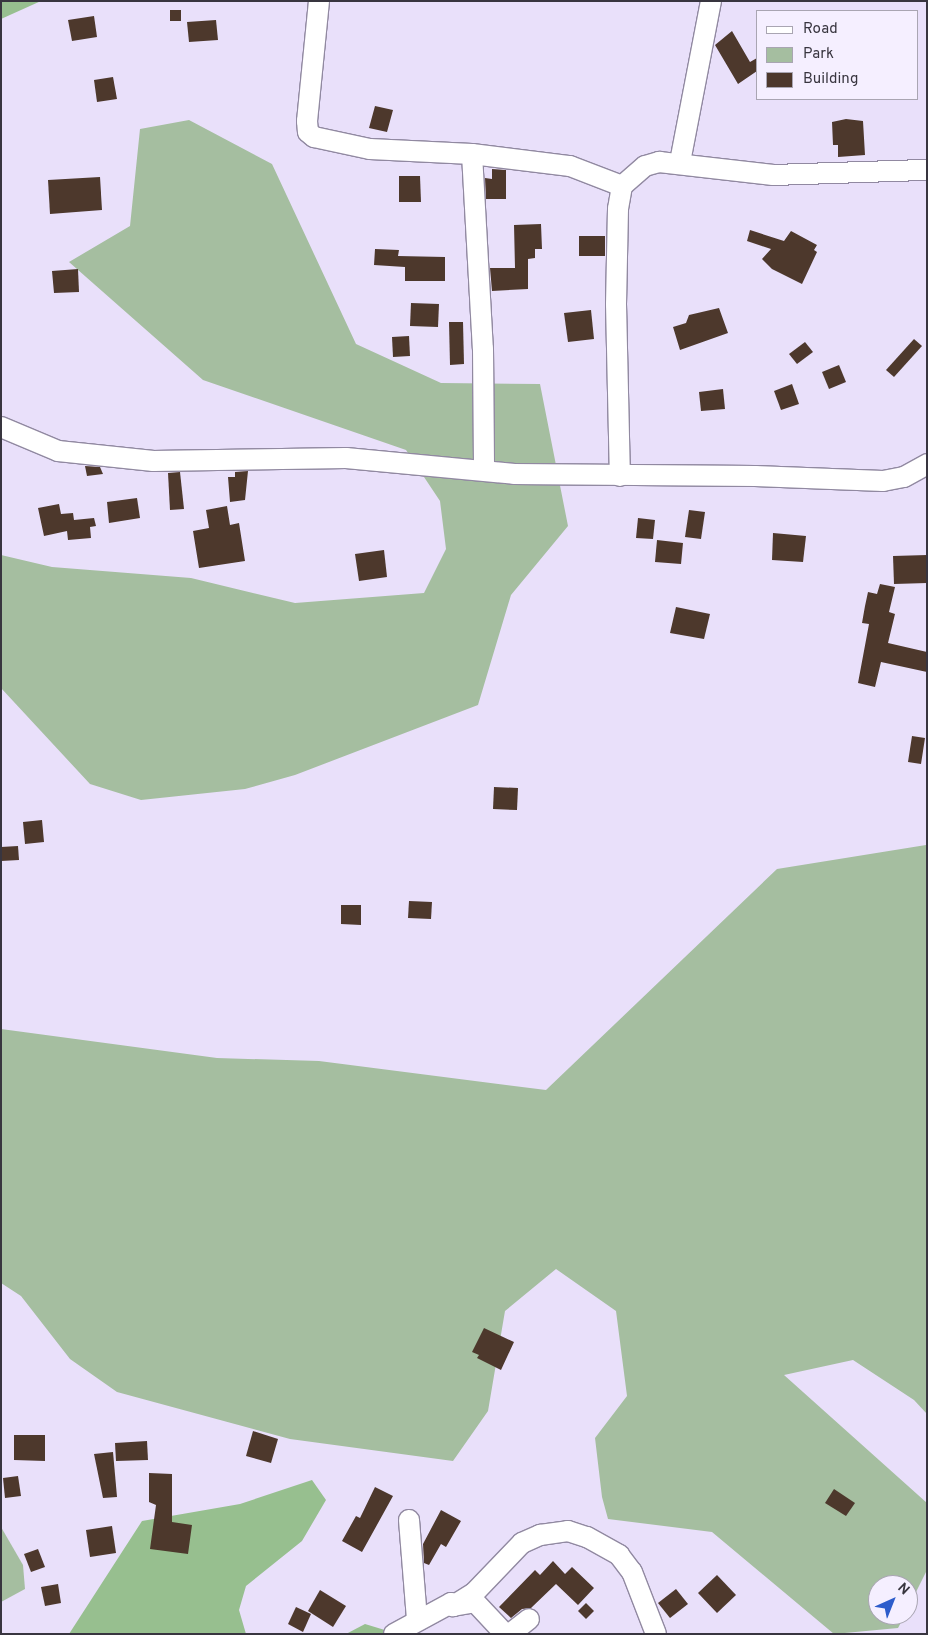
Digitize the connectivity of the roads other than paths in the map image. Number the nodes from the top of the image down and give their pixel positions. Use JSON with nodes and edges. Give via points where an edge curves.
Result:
{"nodes":[{"id":1,"x":319,"y":1,"type":"edge"},
{"id":2,"x":712,"y":1,"type":"edge"},
{"id":3,"x":472,"y":154,"type":"junction"},
{"id":4,"x":680,"y":162,"type":"junction"},
{"id":5,"x":927,"y":170,"type":"edge"},
{"id":6,"x":622,"y":186,"type":"junction"},
{"id":7,"x":1,"y":427,"type":"edge"},
{"id":8,"x":927,"y":464,"type":"edge"},
{"id":9,"x":484,"y":470,"type":"junction"},
{"id":10,"x":620,"y":476,"type":"junction"},
{"id":11,"x":409,"y":1520,"type":"dead end"},
{"id":12,"x":453,"y":1606,"type":"junction"},
{"id":13,"x":417,"y":1619,"type":"junction"},
{"id":14,"x":529,"y":1619,"type":"dead end"},
{"id":15,"x":394,"y":1634,"type":"edge"},
{"id":16,"x":505,"y":1634,"type":"edge"},
{"id":17,"x":510,"y":1634,"type":"edge"},
{"id":18,"x":656,"y":1634,"type":"edge"}],
"edges":[{"from":1,"to":3,"type":"street","via":[[308,132],[314,137],[370,149]]},
{"from":2,"to":4,"type":"street"},
{"from":3,"to":6,"type":"street","via":[[570,166]]},
{"from":3,"to":9,"type":"street","via":[[483,349]]},
{"from":4,"to":5,"type":"street","via":[[773,175]]},
{"from":4,"to":6,"type":"street","via":[[645,166]]},
{"from":6,"to":10,"type":"street","via":[[618,209],[616,304]]},
{"from":7,"to":9,"type":"street","via":[[58,451],[103,458],[278,462],[346,458]]},
{"from":8,"to":10,"type":"street","via":[[904,477],[883,482],[755,476]]},
{"from":9,"to":10,"type":"street"},
{"from":11,"to":13,"type":"street"},
{"from":12,"to":13,"type":"street","via":[[452,1603]]},
{"from":12,"to":16,"type":"street","via":[[475,1602]]},
{"from":12,"to":18,"type":"street","via":[[489,1579],[522,1543],[540,1535],[568,1531],[587,1537],[619,1555],[632,1572]]},
{"from":13,"to":15,"type":"street"},
{"from":14,"to":17,"type":"street"}]}
